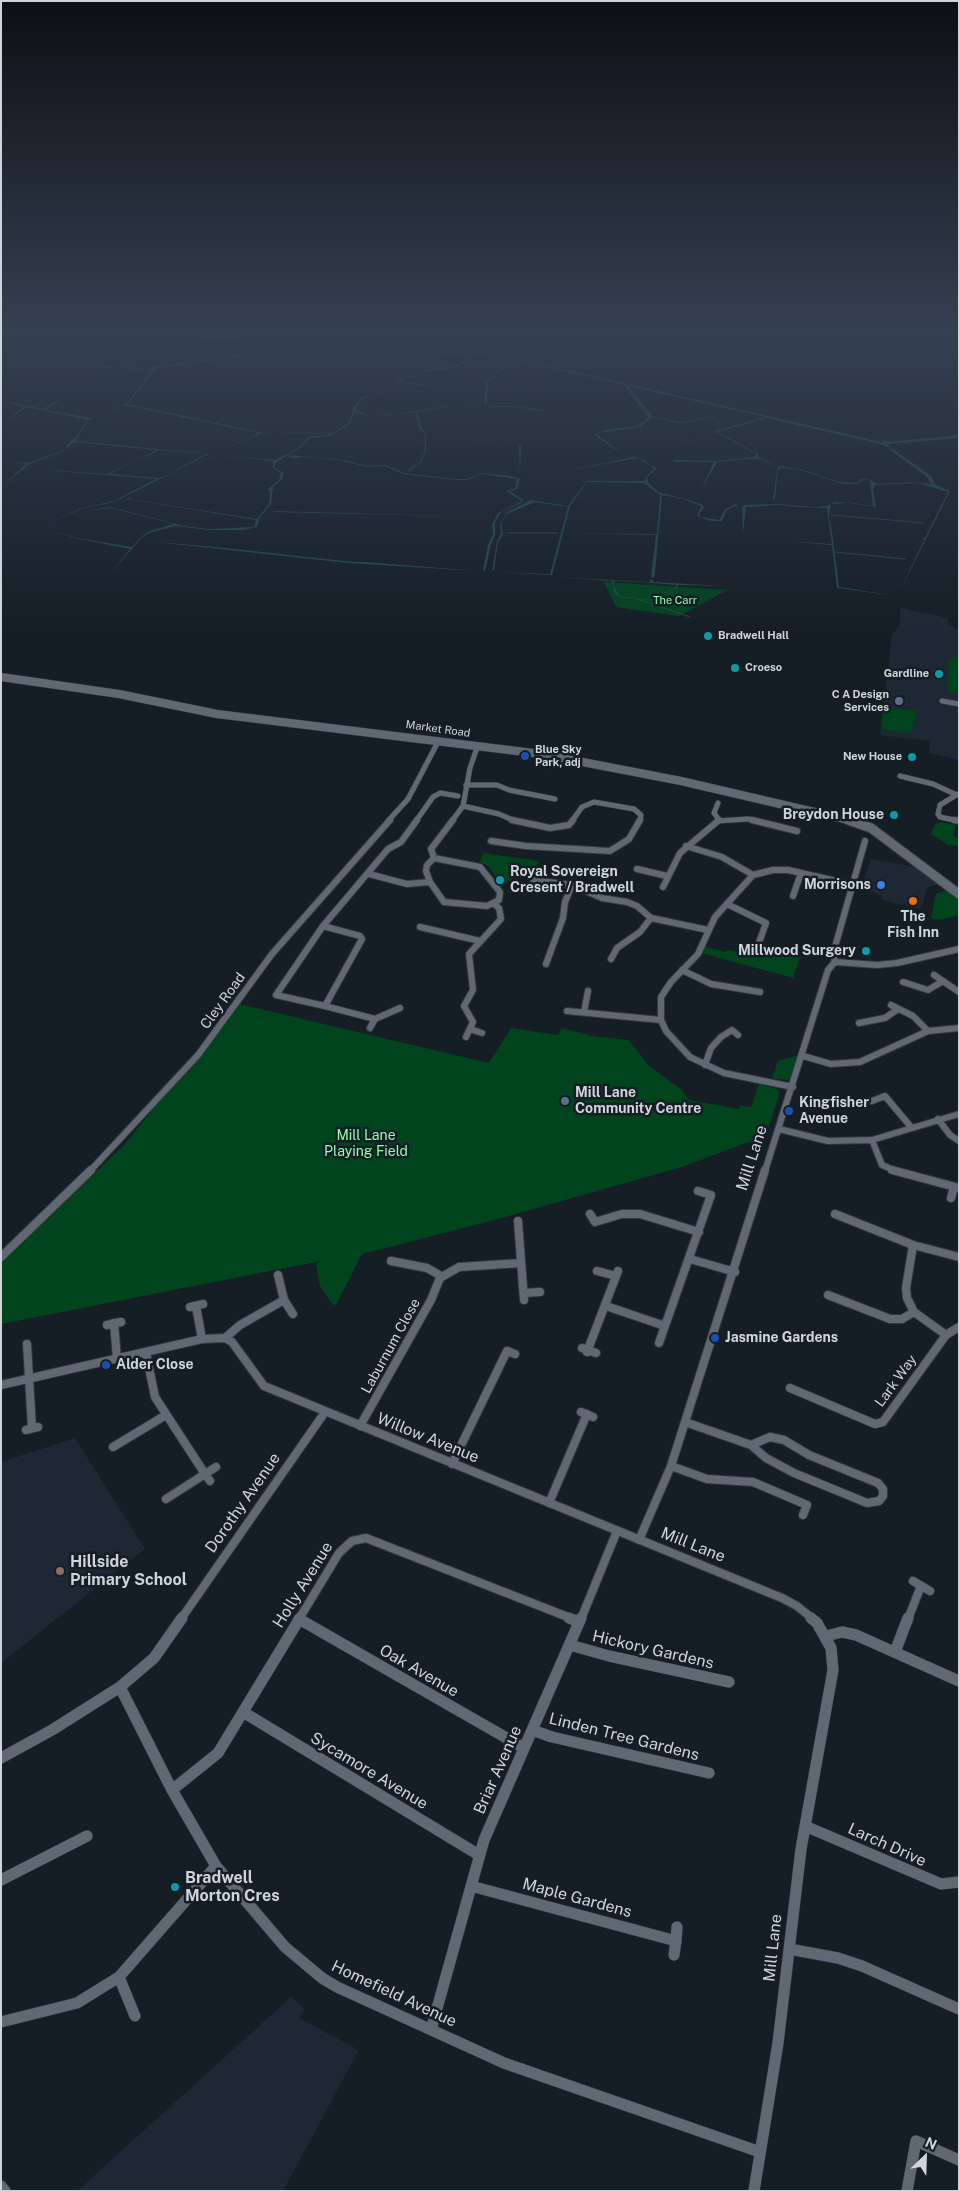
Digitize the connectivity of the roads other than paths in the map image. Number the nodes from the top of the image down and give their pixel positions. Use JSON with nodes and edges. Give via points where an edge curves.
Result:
{"nodes":[{"id":1,"x":1,"y":677,"type":"edge"},
{"id":2,"x":942,"y":701,"type":"dead end"},
{"id":3,"x":959,"y":704,"type":"edge"},
{"id":4,"x":439,"y":740,"type":"junction"},
{"id":5,"x":478,"y":745,"type":"junction"},
{"id":6,"x":900,"y":776,"type":"dead end"},
{"id":7,"x":466,"y":785,"type":"junction"},
{"id":8,"x":958,"y":794,"type":"edge"},
{"id":9,"x":458,"y":796,"type":"dead end"},
{"id":10,"x":555,"y":799,"type":"dead end"},
{"id":11,"x":718,"y":803,"type":"dead end"},
{"id":12,"x":463,"y":806,"type":"junction"},
{"id":13,"x":719,"y":820,"type":"junction"},
{"id":14,"x":959,"y":821,"type":"edge"},
{"id":15,"x":797,"y":831,"type":"dead end"},
{"id":16,"x":491,"y":841,"type":"dead end"},
{"id":17,"x":686,"y":846,"type":"junction"},
{"id":18,"x":873,"y":848,"type":"dead end"},
{"id":19,"x":434,"y":858,"type":"junction"},
{"id":20,"x":637,"y":869,"type":"dead end"},
{"id":21,"x":801,"y":873,"type":"junction"},
{"id":22,"x":369,"y":874,"type":"junction"},
{"id":23,"x":753,"y":874,"type":"junction"},
{"id":24,"x":667,"y":876,"type":"junction"},
{"id":25,"x":533,"y":880,"type":"dead end"},
{"id":26,"x":430,"y":882,"type":"junction"},
{"id":27,"x":572,"y":885,"type":"junction"},
{"id":28,"x":854,"y":885,"type":"junction"},
{"id":29,"x":663,"y":887,"type":"dead end"},
{"id":30,"x":959,"y":894,"type":"edge"},
{"id":31,"x":792,"y":896,"type":"dead end"},
{"id":32,"x":494,"y":904,"type":"junction"},
{"id":33,"x":727,"y":904,"type":"junction"},
{"id":34,"x":651,"y":918,"type":"junction"},
{"id":35,"x":324,"y":926,"type":"junction"},
{"id":36,"x":420,"y":927,"type":"dead end"},
{"id":37,"x":708,"y":930,"type":"junction"},
{"id":38,"x":480,"y":941,"type":"junction"},
{"id":39,"x":959,"y":949,"type":"edge"},
{"id":40,"x":756,"y":951,"type":"dead end"},
{"id":41,"x":611,"y":959,"type":"dead end"},
{"id":42,"x":835,"y":962,"type":"junction"},
{"id":43,"x":546,"y":964,"type":"dead end"},
{"id":44,"x":682,"y":970,"type":"junction"},
{"id":45,"x":934,"y":975,"type":"dead end"},
{"id":46,"x":943,"y":979,"type":"junction"},
{"id":47,"x":903,"y":982,"type":"dead end"},
{"id":48,"x":588,"y":991,"type":"dead end"},
{"id":49,"x":760,"y":992,"type":"dead end"},
{"id":50,"x":959,"y":992,"type":"edge"},
{"id":51,"x":891,"y":1005,"type":"dead end"},
{"id":52,"x":325,"y":1006,"type":"junction"},
{"id":53,"x":400,"y":1008,"type":"dead end"},
{"id":54,"x":898,"y":1009,"type":"junction"},
{"id":55,"x":567,"y":1011,"type":"dead end"},
{"id":56,"x":584,"y":1012,"type":"junction"},
{"id":57,"x":375,"y":1019,"type":"junction"},
{"id":58,"x":661,"y":1020,"type":"junction"},
{"id":59,"x":859,"y":1023,"type":"dead end"},
{"id":60,"x":370,"y":1028,"type":"dead end"},
{"id":61,"x":959,"y":1028,"type":"edge"},
{"id":62,"x":470,"y":1029,"type":"junction"},
{"id":63,"x":732,"y":1030,"type":"dead end"},
{"id":64,"x":928,"y":1031,"type":"junction"},
{"id":65,"x":482,"y":1033,"type":"dead end"},
{"id":66,"x":466,"y":1037,"type":"dead end"},
{"id":67,"x":803,"y":1056,"type":"junction"},
{"id":68,"x":704,"y":1065,"type":"junction"},
{"id":69,"x":793,"y":1088,"type":"junction"},
{"id":70,"x":872,"y":1101,"type":"dead end"},
{"id":71,"x":959,"y":1114,"type":"edge"},
{"id":72,"x":938,"y":1119,"type":"junction"},
{"id":73,"x":911,"y":1128,"type":"junction"},
{"id":74,"x":779,"y":1129,"type":"junction"},
{"id":75,"x":872,"y":1140,"type":"junction"},
{"id":76,"x":959,"y":1141,"type":"edge"},
{"id":77,"x":956,"y":1188,"type":"edge"},
{"id":78,"x":698,"y":1191,"type":"dead end"},
{"id":79,"x":952,"y":1198,"type":"dead end"},
{"id":80,"x":590,"y":1214,"type":"dead end"},
{"id":81,"x":834,"y":1214,"type":"dead end"},
{"id":82,"x":518,"y":1221,"type":"dead end"},
{"id":83,"x":698,"y":1232,"type":"junction"},
{"id":84,"x":913,"y":1245,"type":"junction"},
{"id":85,"x":1,"y":1257,"type":"edge"},
{"id":86,"x":959,"y":1257,"type":"edge"},
{"id":87,"x":690,"y":1259,"type":"junction"},
{"id":88,"x":391,"y":1261,"type":"dead end"},
{"id":89,"x":521,"y":1263,"type":"junction"},
{"id":90,"x":597,"y":1270,"type":"dead end"},
{"id":91,"x":735,"y":1272,"type":"junction"},
{"id":92,"x":278,"y":1275,"type":"dead end"},
{"id":93,"x":441,"y":1276,"type":"junction"},
{"id":94,"x":540,"y":1292,"type":"dead end"},
{"id":95,"x":828,"y":1295,"type":"dead end"},
{"id":96,"x":284,"y":1300,"type":"junction"},
{"id":97,"x":196,"y":1306,"type":"dead end"},
{"id":98,"x":606,"y":1306,"type":"junction"},
{"id":99,"x":914,"y":1312,"type":"junction"},
{"id":100,"x":293,"y":1314,"type":"dead end"},
{"id":101,"x":114,"y":1323,"type":"dead end"},
{"id":102,"x":665,"y":1326,"type":"junction"},
{"id":103,"x":959,"y":1327,"type":"edge"},
{"id":104,"x":946,"y":1335,"type":"junction"},
{"id":105,"x":225,"y":1338,"type":"junction"},
{"id":106,"x":202,"y":1340,"type":"junction"},
{"id":107,"x":659,"y":1343,"type":"dead end"},
{"id":108,"x":27,"y":1344,"type":"dead end"},
{"id":109,"x":507,"y":1351,"type":"dead end"},
{"id":110,"x":588,"y":1351,"type":"dead end"},
{"id":111,"x":146,"y":1353,"type":"junction"},
{"id":112,"x":117,"y":1359,"type":"junction"},
{"id":113,"x":29,"y":1379,"type":"junction"},
{"id":114,"x":1,"y":1385,"type":"edge"},
{"id":115,"x":790,"y":1388,"type":"dead end"},
{"id":116,"x":325,"y":1412,"type":"junction"},
{"id":117,"x":587,"y":1414,"type":"dead end"},
{"id":118,"x":166,"y":1416,"type":"junction"},
{"id":119,"x":685,"y":1422,"type":"junction"},
{"id":120,"x":360,"y":1426,"type":"junction"},
{"id":121,"x":32,"y":1428,"type":"dead end"},
{"id":122,"x":751,"y":1446,"type":"junction"},
{"id":123,"x":113,"y":1447,"type":"dead end"},
{"id":124,"x":452,"y":1464,"type":"junction"},
{"id":125,"x":670,"y":1466,"type":"junction"},
{"id":126,"x":216,"y":1467,"type":"dead end"},
{"id":127,"x":208,"y":1478,"type":"junction"},
{"id":128,"x":166,"y":1499,"type":"dead end"},
{"id":129,"x":549,"y":1503,"type":"junction"},
{"id":130,"x":803,"y":1515,"type":"dead end"},
{"id":131,"x":617,"y":1531,"type":"junction"},
{"id":132,"x":639,"y":1540,"type":"junction"},
{"id":133,"x":922,"y":1586,"type":"dead end"},
{"id":134,"x":299,"y":1619,"type":"junction"},
{"id":135,"x":580,"y":1622,"type":"junction"},
{"id":136,"x":826,"y":1636,"type":"junction"},
{"id":137,"x":570,"y":1646,"type":"junction"},
{"id":138,"x":895,"y":1652,"type":"junction"},
{"id":139,"x":959,"y":1681,"type":"edge"},
{"id":140,"x":729,"y":1682,"type":"dead end"},
{"id":141,"x":120,"y":1687,"type":"junction"},
{"id":142,"x":243,"y":1712,"type":"junction"},
{"id":143,"x":532,"y":1730,"type":"junction"},
{"id":144,"x":524,"y":1748,"type":"junction"},
{"id":145,"x":1,"y":1758,"type":"edge"},
{"id":146,"x":708,"y":1773,"type":"dead end"},
{"id":147,"x":172,"y":1790,"type":"junction"},
{"id":148,"x":805,"y":1826,"type":"junction"},
{"id":149,"x":87,"y":1836,"type":"dead end"},
{"id":150,"x":479,"y":1855,"type":"junction"},
{"id":151,"x":216,"y":1866,"type":"junction"},
{"id":152,"x":1,"y":1880,"type":"edge"},
{"id":153,"x":959,"y":1882,"type":"edge"},
{"id":154,"x":471,"y":1886,"type":"junction"},
{"id":155,"x":677,"y":1928,"type":"dead end"},
{"id":156,"x":676,"y":1941,"type":"junction"},
{"id":157,"x":789,"y":1949,"type":"junction"},
{"id":158,"x":674,"y":1955,"type":"dead end"},
{"id":159,"x":119,"y":1977,"type":"junction"},
{"id":160,"x":959,"y":2010,"type":"edge"},
{"id":161,"x":136,"y":2016,"type":"dead end"},
{"id":162,"x":1,"y":2022,"type":"edge"},
{"id":163,"x":431,"y":2030,"type":"junction"},
{"id":164,"x":760,"y":2152,"type":"junction"},
{"id":165,"x":959,"y":2160,"type":"edge"},
{"id":166,"x":1,"y":2186,"type":"edge"},
{"id":167,"x":4,"y":2191,"type":"edge"},
{"id":168,"x":754,"y":2191,"type":"edge"},
{"id":169,"x":907,"y":2191,"type":"edge"}],
"edges":[{"from":1,"to":4,"type":"street","name":"Market Road","via":[[119,694],[217,714]]},
{"from":2,"to":3,"type":"street"},
{"from":4,"to":5,"type":"street","name":"Market Road"},
{"from":4,"to":85,"type":"street","name":"Cley Road","via":[[408,799],[272,954],[198,1055],[101,1162]]},
{"from":5,"to":7,"type":"street"},
{"from":5,"to":30,"type":"street","name":"Market Road","via":[[681,781],[868,827]]},
{"from":6,"to":8,"type":"street"},
{"from":7,"to":10,"type":"street","via":[[496,785]]},
{"from":7,"to":12,"type":"street"},
{"from":8,"to":14,"type":"street","via":[[940,805],[938,814]]},
{"from":9,"to":22,"type":"street","via":[[436,794],[401,842],[388,849]]},
{"from":11,"to":13,"type":"street","via":[[714,813]]},
{"from":12,"to":16,"type":"street","via":[[550,828],[569,826],[582,807],[594,802],[634,809],[641,815],[629,839],[619,847],[603,852]]},
{"from":12,"to":19,"type":"street","via":[[431,849]]},
{"from":13,"to":15,"type":"street","via":[[748,819]]},
{"from":13,"to":17,"type":"street"},
{"from":17,"to":23,"type":"street","via":[[722,857]]},
{"from":17,"to":24,"type":"street"},
{"from":18,"to":28,"type":"street","name":"Mill Lane","via":[[864,844]]},
{"from":19,"to":26,"type":"street","via":[[426,868]]},
{"from":19,"to":32,"type":"street","via":[[480,867],[500,892],[499,900]]},
{"from":20,"to":24,"type":"street"},
{"from":21,"to":23,"type":"street","via":[[774,870]]},
{"from":21,"to":28,"type":"street"},
{"from":21,"to":31,"type":"street"},
{"from":22,"to":26,"type":"street","via":[[407,884]]},
{"from":22,"to":35,"type":"street"},
{"from":23,"to":33,"type":"street"},
{"from":24,"to":29,"type":"street"},
{"from":25,"to":27,"type":"street"},
{"from":26,"to":32,"type":"street","via":[[444,902]]},
{"from":27,"to":34,"type":"street","via":[[602,898],[637,906]]},
{"from":27,"to":43,"type":"street"},
{"from":28,"to":42,"type":"street","name":"Mill Lane","via":[[833,954]]},
{"from":32,"to":38,"type":"street","via":[[499,908],[501,919]]},
{"from":33,"to":37,"type":"street"},
{"from":33,"to":40,"type":"street","via":[[766,923]]},
{"from":34,"to":37,"type":"street"},
{"from":34,"to":41,"type":"street","via":[[640,932],[623,942]]},
{"from":35,"to":52,"type":"street","via":[[362,938]]},
{"from":35,"to":52,"type":"street","via":[[276,995]]},
{"from":36,"to":38,"type":"street"},
{"from":37,"to":44,"type":"street","via":[[698,954]]},
{"from":38,"to":62,"type":"street","via":[[469,954],[473,990],[464,1006],[473,1022]]},
{"from":39,"to":42,"type":"street","via":[[884,964]]},
{"from":42,"to":67,"type":"street","name":"Mill Lane","via":[[828,970]]},
{"from":44,"to":49,"type":"street","via":[[711,984]]},
{"from":44,"to":58,"type":"street","via":[[661,997]]},
{"from":45,"to":46,"type":"street"},
{"from":46,"to":47,"type":"street","via":[[928,990]]},
{"from":46,"to":50,"type":"street"},
{"from":48,"to":56,"type":"street"},
{"from":51,"to":54,"type":"street"},
{"from":52,"to":57,"type":"street"},
{"from":53,"to":57,"type":"street"},
{"from":54,"to":59,"type":"street","via":[[885,1018]]},
{"from":54,"to":64,"type":"street","via":[[913,1016]]},
{"from":55,"to":56,"type":"street"},
{"from":56,"to":58,"type":"street"},
{"from":57,"to":60,"type":"street"},
{"from":58,"to":68,"type":"street","via":[[679,1046]]},
{"from":61,"to":64,"type":"street"},
{"from":62,"to":65,"type":"street"},
{"from":62,"to":66,"type":"street"},
{"from":63,"to":68,"type":"street","via":[[711,1048]]},
{"from":64,"to":67,"type":"street","via":[[860,1062],[831,1064]]},
{"from":67,"to":69,"type":"street","name":"Mill Lane"},
{"from":68,"to":69,"type":"street","via":[[724,1073]]},
{"from":69,"to":74,"type":"street","name":"Mill Lane"},
{"from":70,"to":73,"type":"street","via":[[885,1096]]},
{"from":71,"to":72,"type":"street"},
{"from":72,"to":73,"type":"street"},
{"from":72,"to":76,"type":"street"},
{"from":73,"to":75,"type":"street"},
{"from":74,"to":75,"type":"street","via":[[828,1141]]},
{"from":74,"to":91,"type":"street","name":"Mill Lane"},
{"from":75,"to":77,"type":"street","via":[[882,1166]]},
{"from":77,"to":79,"type":"street"},
{"from":78,"to":83,"type":"street","via":[[711,1195]]},
{"from":80,"to":83,"type":"street","via":[[594,1225],[622,1214],[640,1214]]},
{"from":81,"to":84,"type":"street"},
{"from":82,"to":89,"type":"street"},
{"from":83,"to":87,"type":"street"},
{"from":84,"to":86,"type":"street"},
{"from":84,"to":99,"type":"street","via":[[906,1288]]},
{"from":87,"to":91,"type":"street"},
{"from":87,"to":102,"type":"street"},
{"from":88,"to":93,"type":"street","via":[[427,1268]]},
{"from":89,"to":93,"type":"street","via":[[466,1266]]},
{"from":89,"to":94,"type":"street","via":[[524,1297]]},
{"from":90,"to":98,"type":"street","via":[[617,1274]]},
{"from":91,"to":119,"type":"street","name":"Mill Lane"},
{"from":92,"to":96,"type":"street"},
{"from":93,"to":120,"type":"street","name":"Laburnum Close","via":[[431,1300]]},
{"from":95,"to":99,"type":"street","via":[[890,1319],[902,1319]]},
{"from":96,"to":100,"type":"street"},
{"from":96,"to":105,"type":"street","via":[[240,1325]]},
{"from":97,"to":106,"type":"street"},
{"from":98,"to":102,"type":"street"},
{"from":98,"to":110,"type":"street"},
{"from":99,"to":104,"type":"street"},
{"from":101,"to":112,"type":"street"},
{"from":102,"to":107,"type":"street"},
{"from":103,"to":104,"type":"street","name":"Lark Way"},
{"from":104,"to":115,"type":"street","name":"Lark Way","via":[[883,1422],[875,1424]]},
{"from":105,"to":106,"type":"street"},
{"from":105,"to":116,"type":"street","name":"Willow Avenue","via":[[232,1342],[264,1386]]},
{"from":106,"to":111,"type":"street"},
{"from":108,"to":113,"type":"street"},
{"from":109,"to":124,"type":"street"},
{"from":111,"to":112,"type":"street"},
{"from":111,"to":118,"type":"street","via":[[150,1381]]},
{"from":112,"to":113,"type":"street"},
{"from":113,"to":114,"type":"street"},
{"from":113,"to":121,"type":"street"},
{"from":116,"to":120,"type":"street","name":"Willow Avenue"},
{"from":116,"to":141,"type":"street","name":"Dorothy Avenue","via":[[154,1658]]},
{"from":117,"to":129,"type":"street"},
{"from":118,"to":123,"type":"street"},
{"from":118,"to":127,"type":"street"},
{"from":119,"to":122,"type":"street"},
{"from":119,"to":125,"type":"street","name":"Mill Lane"},
{"from":120,"to":124,"type":"street","name":"Willow Avenue"},
{"from":122,"to":122,"type":"street","via":[[770,1437],[784,1440],[809,1455],[878,1483],[883,1496],[880,1501],[867,1503],[794,1473]]},
{"from":124,"to":129,"type":"street","name":"Willow Avenue"},
{"from":125,"to":130,"type":"street","via":[[707,1479],[753,1482],[807,1506]]},
{"from":125,"to":132,"type":"street","name":"Mill Lane"},
{"from":126,"to":127,"type":"street"},
{"from":127,"to":128,"type":"street"},
{"from":129,"to":131,"type":"street","name":"Willow Avenue"},
{"from":131,"to":132,"type":"street","name":"Willow Avenue"},
{"from":131,"to":135,"type":"street","name":"Briar Avenue"},
{"from":132,"to":136,"type":"street","name":"Mill Lane","via":[[797,1606],[817,1623]]},
{"from":133,"to":138,"type":"street"},
{"from":134,"to":135,"type":"street","name":"Holly Avenue","via":[[342,1548],[352,1541],[366,1538]]},
{"from":134,"to":142,"type":"street","name":"Holly Avenue"},
{"from":134,"to":144,"type":"street","name":"Oak Avenue"},
{"from":135,"to":137,"type":"street","name":"Briar Avenue"},
{"from":136,"to":138,"type":"street","via":[[842,1632],[852,1634]]},
{"from":136,"to":148,"type":"street","name":"Mill Lane","via":[[833,1670]]},
{"from":137,"to":140,"type":"street","name":"Hickory Gardens"},
{"from":137,"to":143,"type":"street","name":"Briar Avenue"},
{"from":138,"to":139,"type":"street"},
{"from":141,"to":145,"type":"street","name":"Dorothy Avenue"},
{"from":141,"to":147,"type":"street","name":"Homefield Avenue"},
{"from":142,"to":147,"type":"street","name":"Holly Avenue","via":[[218,1753]]},
{"from":142,"to":150,"type":"street","name":"Sycamore Avenue"},
{"from":143,"to":144,"type":"street","name":"Briar Avenue"},
{"from":143,"to":146,"type":"street","name":"Linden Tree Gardens"},
{"from":144,"to":150,"type":"street","name":"Briar Avenue"},
{"from":147,"to":151,"type":"street","name":"Homefield Avenue"},
{"from":148,"to":153,"type":"street","name":"Larch Drive","via":[[941,1884]]},
{"from":148,"to":157,"type":"street","name":"Mill Lane"},
{"from":149,"to":152,"type":"street"},
{"from":150,"to":154,"type":"street","name":"Briar Avenue"},
{"from":151,"to":159,"type":"street"},
{"from":151,"to":163,"type":"street","name":"Homefield Avenue","via":[[302,1963],[337,1987]]},
{"from":154,"to":156,"type":"street","name":"Maple Gardens"},
{"from":154,"to":163,"type":"street","name":"Briar Avenue"},
{"from":155,"to":156,"type":"street"},
{"from":156,"to":158,"type":"street"},
{"from":157,"to":160,"type":"street","via":[[862,1966]]},
{"from":157,"to":164,"type":"street","name":"Mill Lane"},
{"from":159,"to":161,"type":"street"},
{"from":159,"to":162,"type":"street","via":[[77,2003]]},
{"from":163,"to":164,"type":"street","name":"Homefield Avenue","via":[[504,2063]]},
{"from":164,"to":168,"type":"street","name":"Mill Lane"},
{"from":165,"to":169,"type":"street","via":[[916,2141]]},
{"from":166,"to":167,"type":"street"}]}
